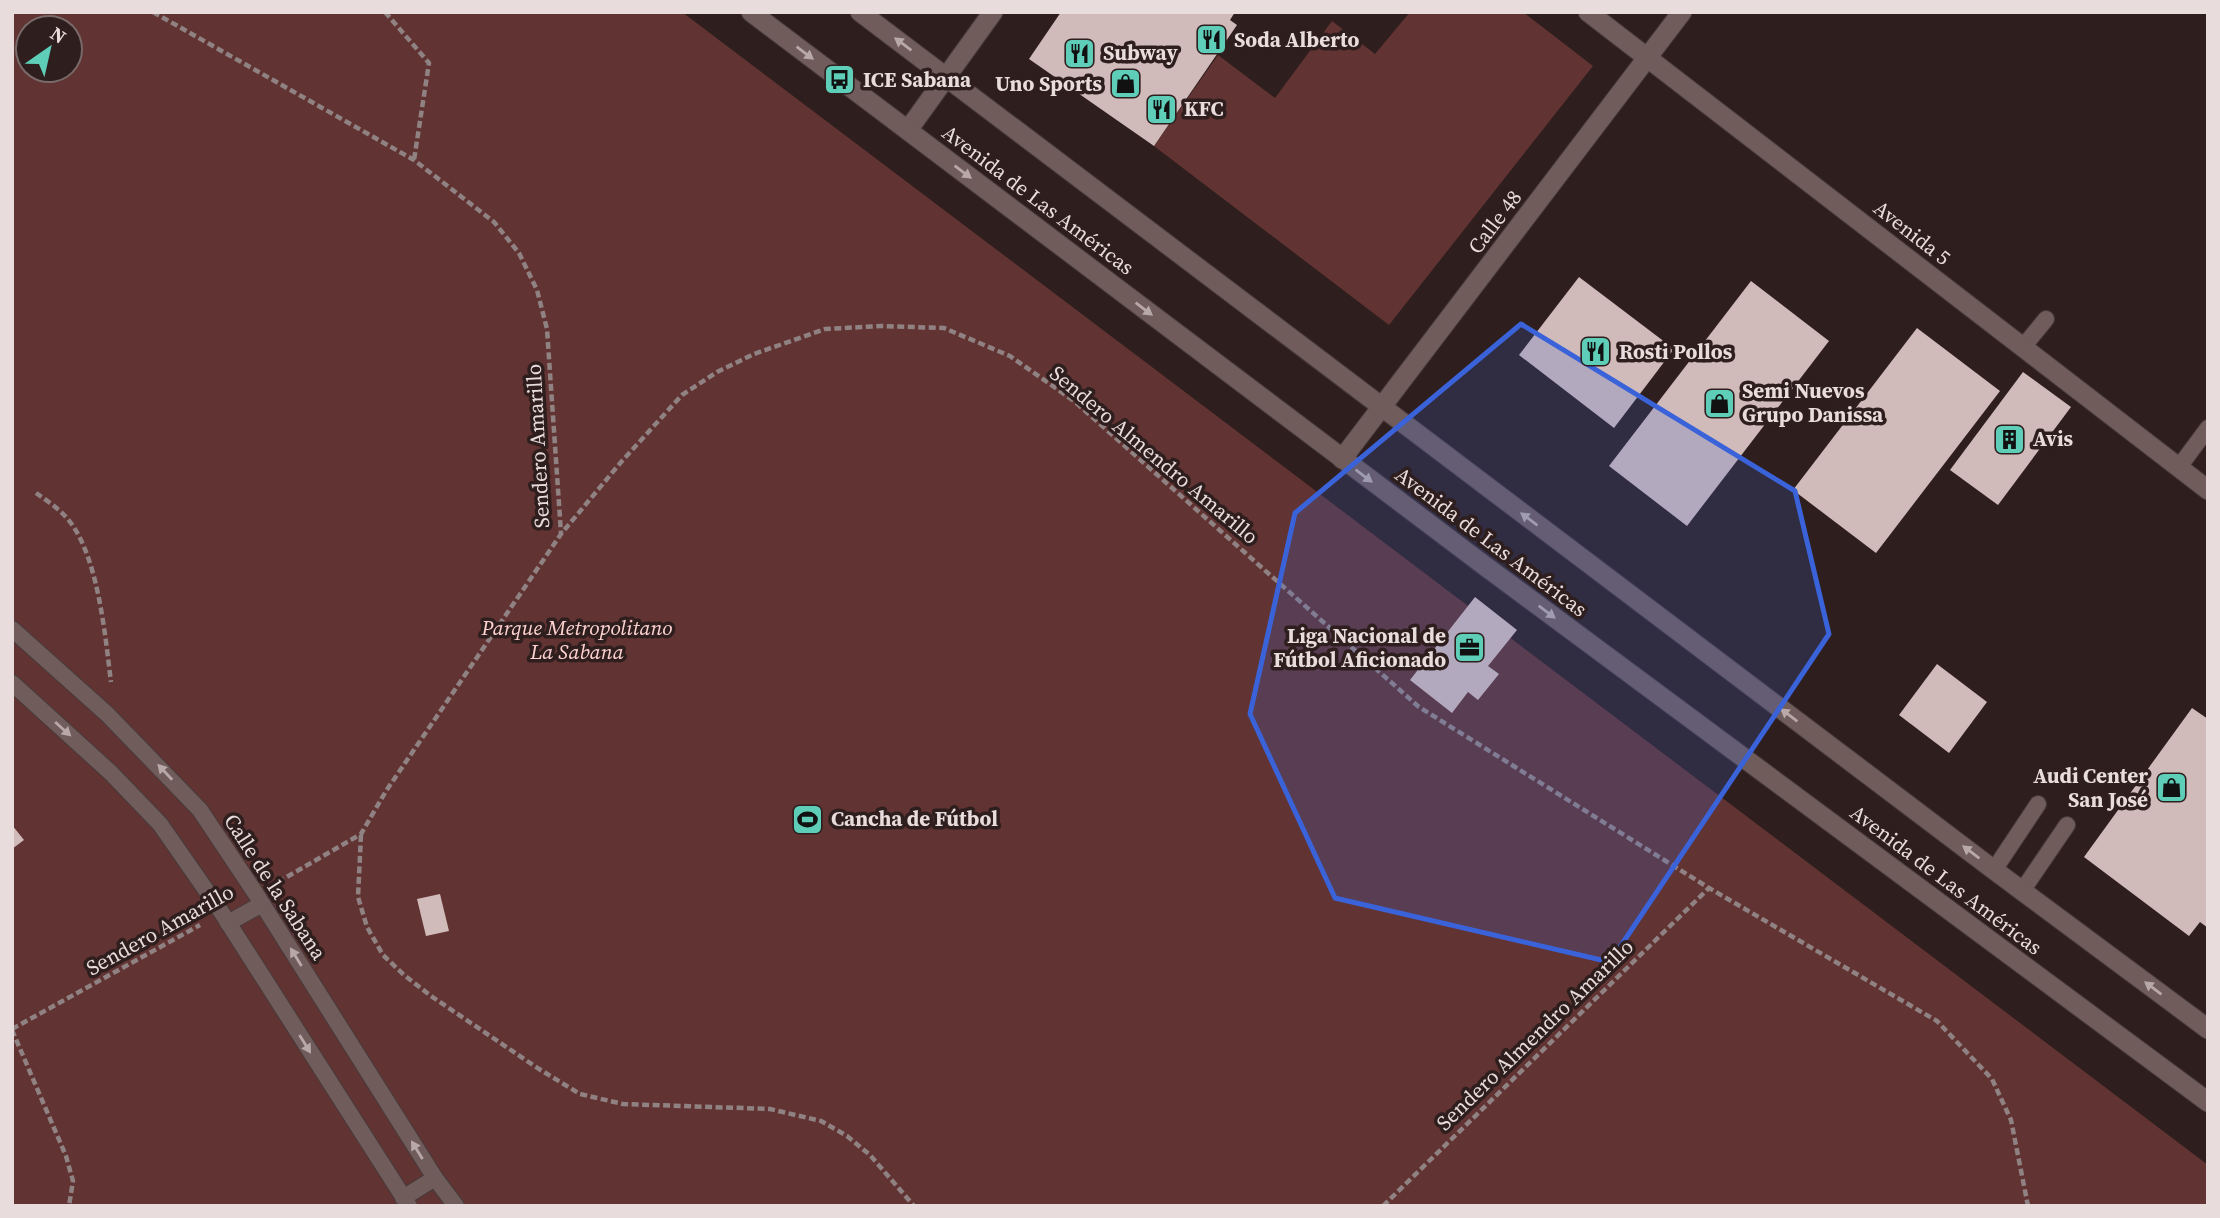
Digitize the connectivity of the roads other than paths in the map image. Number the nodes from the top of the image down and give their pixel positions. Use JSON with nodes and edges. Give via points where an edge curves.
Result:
{"nodes":[{"id":1,"x":751,"y":12,"type":"edge"},
{"id":2,"x":860,"y":12,"type":"edge"},
{"id":3,"x":993,"y":12,"type":"edge"},
{"id":4,"x":1588,"y":12,"type":"edge"},
{"id":5,"x":1682,"y":12,"type":"edge"},
{"id":6,"x":1648,"y":59,"type":"junction"},
{"id":7,"x":947,"y":76,"type":"junction"},
{"id":8,"x":908,"y":130,"type":"junction"},
{"id":9,"x":2046,"y":319,"type":"dead end"},
{"id":10,"x":2023,"y":347,"type":"junction"},
{"id":11,"x":1382,"y":408,"type":"junction"},
{"id":12,"x":2208,"y":428,"type":"edge"},
{"id":13,"x":1342,"y":459,"type":"junction"},
{"id":14,"x":2179,"y":467,"type":"junction"},
{"id":15,"x":2208,"y":490,"type":"edge"},
{"id":16,"x":12,"y":629,"type":"edge"},
{"id":17,"x":12,"y":683,"type":"edge"},
{"id":18,"x":2038,"y":804,"type":"dead end"},
{"id":19,"x":2067,"y":825,"type":"dead end"},
{"id":20,"x":1993,"y":870,"type":"junction"},
{"id":21,"x":2022,"y":891,"type":"junction"},
{"id":22,"x":259,"y":899,"type":"junction"},
{"id":23,"x":225,"y":918,"type":"junction"},
{"id":24,"x":2208,"y":1029,"type":"edge"},
{"id":25,"x":2208,"y":1102,"type":"edge"},
{"id":26,"x":435,"y":1178,"type":"junction"},
{"id":27,"x":406,"y":1202,"type":"edge"},
{"id":28,"x":456,"y":1206,"type":"edge"}],
"edges":[{"from":1,"to":8,"type":"main road","name":"Avenida de Las Américas","one_way":true},
{"from":7,"to":2,"type":"main road","name":"Avenida de Las Américas","one_way":true},
{"from":3,"to":7,"type":"main road"},
{"from":4,"to":6,"type":"main road","name":"Avenida 5"},
{"from":5,"to":6,"type":"main road","name":"Calle 48"},
{"from":6,"to":10,"type":"main road","name":"Avenida 5"},
{"from":6,"to":11,"type":"main road","name":"Calle 48"},
{"from":7,"to":8,"type":"main road"},
{"from":7,"to":11,"type":"main road","name":"Avenida de Las Américas"},
{"from":8,"to":13,"type":"main road","name":"Avenida de Las Américas","one_way":true},
{"from":9,"to":10,"type":"lane"},
{"from":10,"to":14,"type":"main road","name":"Avenida 5"},
{"from":11,"to":13,"type":"main road","name":"Calle 48"},
{"from":20,"to":11,"type":"main road","name":"Avenida de Las Américas","one_way":true},
{"from":12,"to":14,"type":"lane"},
{"from":13,"to":25,"type":"main road","name":"Avenida de Las Américas","one_way":true},
{"from":14,"to":15,"type":"main road","name":"Avenida 5"},
{"from":22,"to":16,"type":"lane","name":"Calle de la Sabana","one_way":true,"via":[[200,810],[107,714]]},
{"from":17,"to":23,"type":"lane","one_way":true,"via":[[160,824]]},
{"from":18,"to":20,"type":"lane"},
{"from":19,"to":21,"type":"lane"},
{"from":20,"to":21,"type":"main road","name":"Avenida de Las Américas"},
{"from":24,"to":21,"type":"main road","name":"Avenida de Las Américas","one_way":true},
{"from":22,"to":23,"type":"lane"},
{"from":26,"to":22,"type":"lane","name":"Calle de la Sabana","one_way":true},
{"from":23,"to":27,"type":"lane","one_way":true},
{"from":26,"to":27,"type":"lane"},
{"from":26,"to":28,"type":"lane","name":"Calle de la Sabana"}]}
